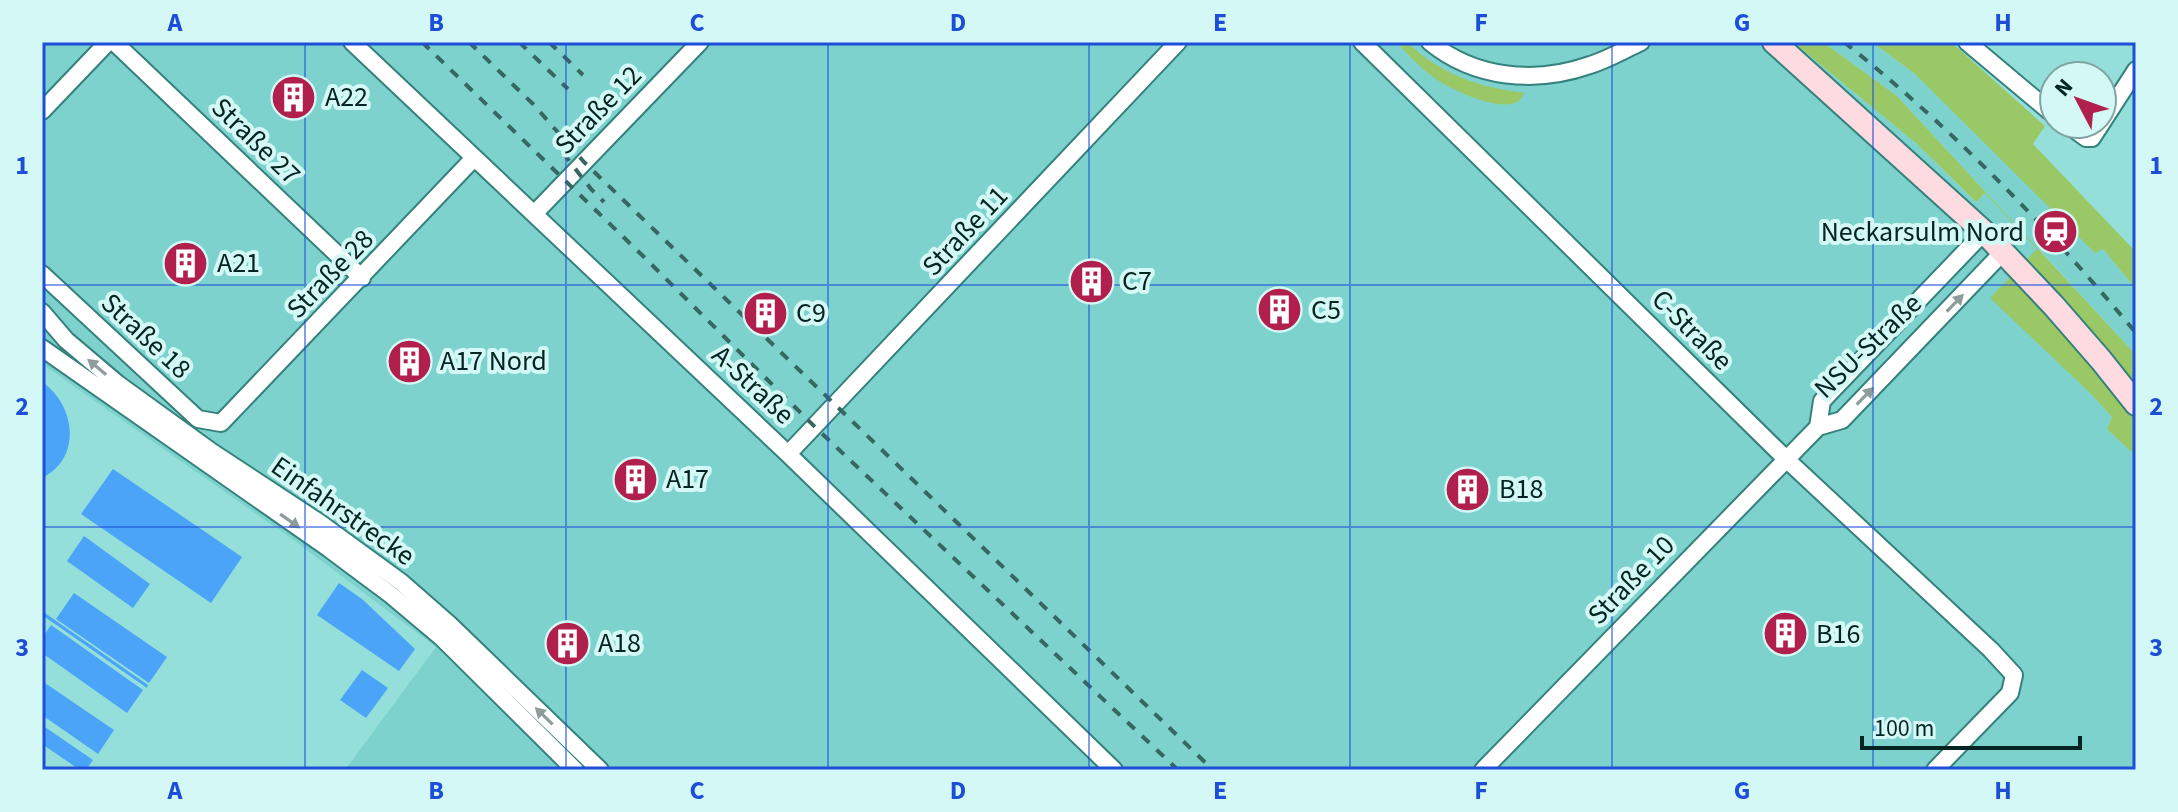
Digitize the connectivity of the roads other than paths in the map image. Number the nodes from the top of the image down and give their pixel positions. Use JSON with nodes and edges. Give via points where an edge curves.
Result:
{"nodes":[{"id":1,"x":111,"y":42,"type":"edge"},
{"id":2,"x":352,"y":42,"type":"edge"},
{"id":3,"x":700,"y":42,"type":"edge"},
{"id":4,"x":1178,"y":42,"type":"edge"},
{"id":5,"x":1362,"y":42,"type":"edge"},
{"id":6,"x":1430,"y":42,"type":"edge"},
{"id":7,"x":1641,"y":42,"type":"edge"},
{"id":8,"x":1774,"y":42,"type":"edge"},
{"id":9,"x":1967,"y":42,"type":"edge"},
{"id":10,"x":1618,"y":48,"type":"edge"},
{"id":11,"x":2133,"y":79,"type":"edge"},
{"id":12,"x":2118,"y":102,"type":"edge"},
{"id":13,"x":2038,"y":103,"type":"edge"},
{"id":14,"x":42,"y":111,"type":"edge"},
{"id":15,"x":474,"y":158,"type":"junction"},
{"id":16,"x":534,"y":214,"type":"junction"},
{"id":17,"x":1984,"y":232,"type":"junction"},
{"id":18,"x":2004,"y":251,"type":"junction"},
{"id":19,"x":42,"y":274,"type":"edge"},
{"id":20,"x":362,"y":278,"type":"junction"},
{"id":21,"x":42,"y":312,"type":"edge"},
{"id":22,"x":42,"y":348,"type":"edge"},
{"id":23,"x":2136,"y":404,"type":"edge"},
{"id":24,"x":221,"y":423,"type":"joint"},
{"id":25,"x":1818,"y":427,"type":"junction"},
{"id":26,"x":788,"y":454,"type":"junction"},
{"id":27,"x":1786,"y":459,"type":"junction"},
{"id":28,"x":575,"y":770,"type":"edge"},
{"id":29,"x":600,"y":770,"type":"edge"},
{"id":30,"x":1114,"y":770,"type":"edge"},
{"id":31,"x":1483,"y":770,"type":"edge"},
{"id":32,"x":1935,"y":770,"type":"edge"}],
"edges":[{"from":1,"to":14,"type":"street"},
{"from":1,"to":20,"type":"street","name":"Straße 27"},
{"from":2,"to":15,"type":"street","name":"A-Straße"},
{"from":3,"to":16,"type":"street","name":"Straße 12"},
{"from":4,"to":26,"type":"street","name":"Straße 11"},
{"from":5,"to":27,"type":"street","name":"C-Straße"},
{"from":6,"to":10,"type":"street","via":[[1471,66],[1520,76],[1593,65]]},
{"from":7,"to":10,"type":"street"},
{"from":8,"to":17,"type":"main road"},
{"from":9,"to":13,"type":"street"},
{"from":11,"to":12,"type":"street"},
{"from":15,"to":16,"type":"street","name":"A-Straße"},
{"from":15,"to":20,"type":"street","name":"Straße 28"},
{"from":16,"to":26,"type":"street","name":"A-Straße"},
{"from":17,"to":18,"type":"main road"},
{"from":17,"to":25,"type":"street","name":"NSU-Straße","via":[[1822,401]]},
{"from":18,"to":23,"type":"main road"},
{"from":25,"to":18,"type":"street","name":"NSU-Straße","one_way":true,"via":[[1842,420]]},
{"from":19,"to":24,"type":"street","name":"Straße 18","via":[[198,419]]},
{"from":20,"to":24,"type":"street","name":"Straße 28"},
{"from":29,"to":21,"type":"street","name":"Einfahrstrecke","one_way":true,"via":[[401,582],[118,384]]},
{"from":22,"to":28,"type":"street","name":"Einfahrstrecke","one_way":true,"via":[[391,595],[441,637]]},
{"from":25,"to":27,"type":"street","name":"Straße 10"},
{"from":26,"to":30,"type":"street","name":"A-Straße"},
{"from":27,"to":31,"type":"street","name":"Straße 10"},
{"from":27,"to":32,"type":"street","name":"C-Straße","via":[[2014,675],[2010,693]]}]}
